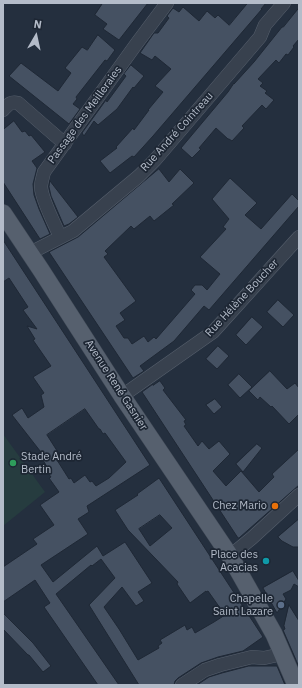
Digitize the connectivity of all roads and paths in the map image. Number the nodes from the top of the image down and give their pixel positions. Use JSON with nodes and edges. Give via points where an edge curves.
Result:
{"nodes":[{"id":1,"x":167,"y":3,"type":"edge"},
{"id":2,"x":284,"y":3,"type":"edge"},
{"id":3,"x":3,"y":110,"type":"edge"},
{"id":4,"x":64,"y":144,"type":"junction"},
{"id":5,"x":3,"y":213,"type":"edge"},
{"id":6,"x":60,"y":237,"type":"junction"},
{"id":7,"x":299,"y":237,"type":"edge"},
{"id":8,"x":30,"y":253,"type":"junction"},
{"id":9,"x":122,"y":396,"type":"junction"},
{"id":10,"x":299,"y":495,"type":"edge"},
{"id":11,"x":230,"y":556,"type":"junction"},
{"id":12,"x":282,"y":652,"type":"junction"},
{"id":13,"x":182,"y":685,"type":"edge"},
{"id":14,"x":296,"y":685,"type":"edge"}],
"edges":[{"from":1,"to":4,"type":"street","name":"Passage des Meilleraies"},
{"from":2,"to":6,"type":"street","name":"Rue André Cointreau","via":[[265,25],[260,37],[155,160],[73,231]]},
{"from":3,"to":4,"type":"street","via":[[9,103],[18,103]]},
{"from":4,"to":6,"type":"street","name":"Passage des Meilleraies","via":[[44,172],[41,186],[47,208]]},
{"from":5,"to":8,"type":"main road","name":"Avenue René Gasnier"},
{"from":6,"to":8,"type":"street","name":"Rue André Cointreau"},
{"from":7,"to":9,"type":"street","name":"Rue Hélène Boucher","via":[[213,332]]},
{"from":8,"to":9,"type":"main road","name":"Avenue René Gasnier"},
{"from":9,"to":11,"type":"main road","name":"Avenue René Gasnier"},
{"from":10,"to":11,"type":"street"},
{"from":11,"to":12,"type":"main road","name":"Avenue René Gasnier"},
{"from":12,"to":13,"type":"street","via":[[264,658],[252,657],[220,665],[205,670]]},
{"from":12,"to":14,"type":"main road","name":"Avenue René Gasnier"}]}
